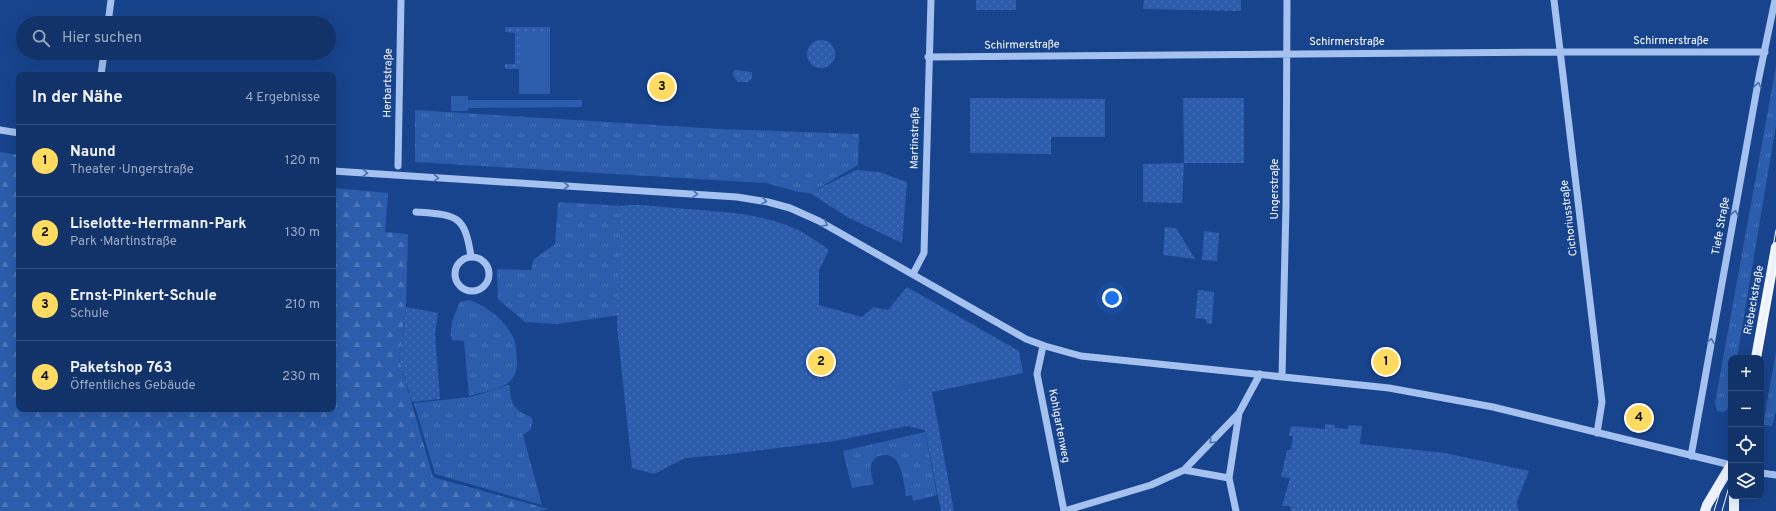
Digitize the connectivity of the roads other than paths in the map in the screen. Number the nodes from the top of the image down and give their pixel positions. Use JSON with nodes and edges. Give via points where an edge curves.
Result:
{"nodes":[{"id":1,"x":111,"y":0,"type":"edge"},
{"id":2,"x":401,"y":0,"type":"edge"},
{"id":3,"x":931,"y":0,"type":"edge"},
{"id":4,"x":1287,"y":0,"type":"edge"},
{"id":5,"x":1554,"y":0,"type":"edge"},
{"id":6,"x":1775,"y":0,"type":"edge"},
{"id":7,"x":109,"y":16,"type":"edge"},
{"id":8,"x":1560,"y":52,"type":"junction"},
{"id":9,"x":1765,"y":52,"type":"junction"},
{"id":10,"x":1287,"y":53,"type":"junction"},
{"id":11,"x":928,"y":57,"type":"junction"},
{"id":12,"x":103,"y":60,"type":"edge"},
{"id":13,"x":101,"y":72,"type":"edge"},
{"id":14,"x":0,"y":130,"type":"edge"},
{"id":15,"x":16,"y":133,"type":"edge"},
{"id":16,"x":398,"y":166,"type":"dead end"},
{"id":17,"x":336,"y":171,"type":"edge"},
{"id":18,"x":416,"y":212,"type":"dead end"},
{"id":19,"x":1776,"y":247,"type":"edge"},
{"id":20,"x":471,"y":257,"type":"junction"},
{"id":21,"x":913,"y":274,"type":"junction"},
{"id":22,"x":1043,"y":346,"type":"junction"},
{"id":23,"x":1757,"y":355,"type":"edge"},
{"id":24,"x":1260,"y":374,"type":"junction"},
{"id":25,"x":1282,"y":377,"type":"junction"},
{"id":26,"x":1239,"y":413,"type":"junction"},
{"id":27,"x":1597,"y":433,"type":"junction"},
{"id":28,"x":1691,"y":456,"type":"junction"},
{"id":29,"x":1728,"y":464,"type":"edge"},
{"id":30,"x":1184,"y":470,"type":"junction"},
{"id":31,"x":1728,"y":470,"type":"edge"},
{"id":32,"x":1764,"y":473,"type":"edge"},
{"id":33,"x":1776,"y":475,"type":"edge"},
{"id":34,"x":1229,"y":478,"type":"junction"},
{"id":35,"x":1734,"y":499,"type":"edge"},
{"id":36,"x":1064,"y":511,"type":"edge"},
{"id":37,"x":1236,"y":511,"type":"edge"},
{"id":38,"x":1705,"y":511,"type":"edge"},
{"id":39,"x":1734,"y":511,"type":"edge"}],
"edges":[{"from":1,"to":7,"type":"street"},
{"from":2,"to":16,"type":"street","name":"Herbartstraße"},
{"from":3,"to":11,"type":"street","name":"Martinstraße"},
{"from":4,"to":10,"type":"street","name":"Ungerstraße"},
{"from":5,"to":8,"type":"street","name":"Cichoriusstraße"},
{"from":6,"to":9,"type":"street","name":"Tiefe Straße"},
{"from":8,"to":9,"type":"street","name":"Schirmerstraße"},
{"from":8,"to":10,"type":"street","name":"Schirmerstraße"},
{"from":8,"to":27,"type":"street","name":"Cichoriusstraße","via":[[1602,402]]},
{"from":28,"to":9,"type":"street","name":"Tiefe Straße","one_way":true},
{"from":10,"to":11,"type":"street","name":"Schirmerstraße"},
{"from":10,"to":25,"type":"street","name":"Ungerstraße"},
{"from":11,"to":21,"type":"street","name":"Martinstraße","via":[[924,253]]},
{"from":12,"to":13,"type":"street"},
{"from":14,"to":15,"type":"street"},
{"from":17,"to":21,"type":"street","one_way":true,"via":[[737,197],[768,202],[790,208],[819,221]]},
{"from":18,"to":20,"type":"street","via":[[448,215],[460,222],[468,238]]},
{"from":19,"to":23,"type":"main road","name":"Riebeckstraße"},
{"from":20,"to":20,"type":"street","via":[[461,261],[455,274],[458,284],[472,291],[486,283],[489,273],[481,260]]},
{"from":21,"to":22,"type":"street","via":[[1026,339]]},
{"from":22,"to":24,"type":"street","via":[[1081,356]]},
{"from":22,"to":36,"type":"street","name":"Kohlgartenweg","via":[[1037,374]]},
{"from":24,"to":25,"type":"street"},
{"from":24,"to":26,"type":"street"},
{"from":25,"to":27,"type":"street","via":[[1431,395],[1493,407]]},
{"from":26,"to":30,"type":"street","one_way":true},
{"from":26,"to":34,"type":"street"},
{"from":27,"to":28,"type":"street"},
{"from":28,"to":29,"type":"street"},
{"from":30,"to":34,"type":"street"},
{"from":30,"to":36,"type":"street","via":[[1151,485]]},
{"from":31,"to":38,"type":"main road"},
{"from":32,"to":33,"type":"street"},
{"from":34,"to":37,"type":"street"},
{"from":35,"to":39,"type":"main road"}]}
